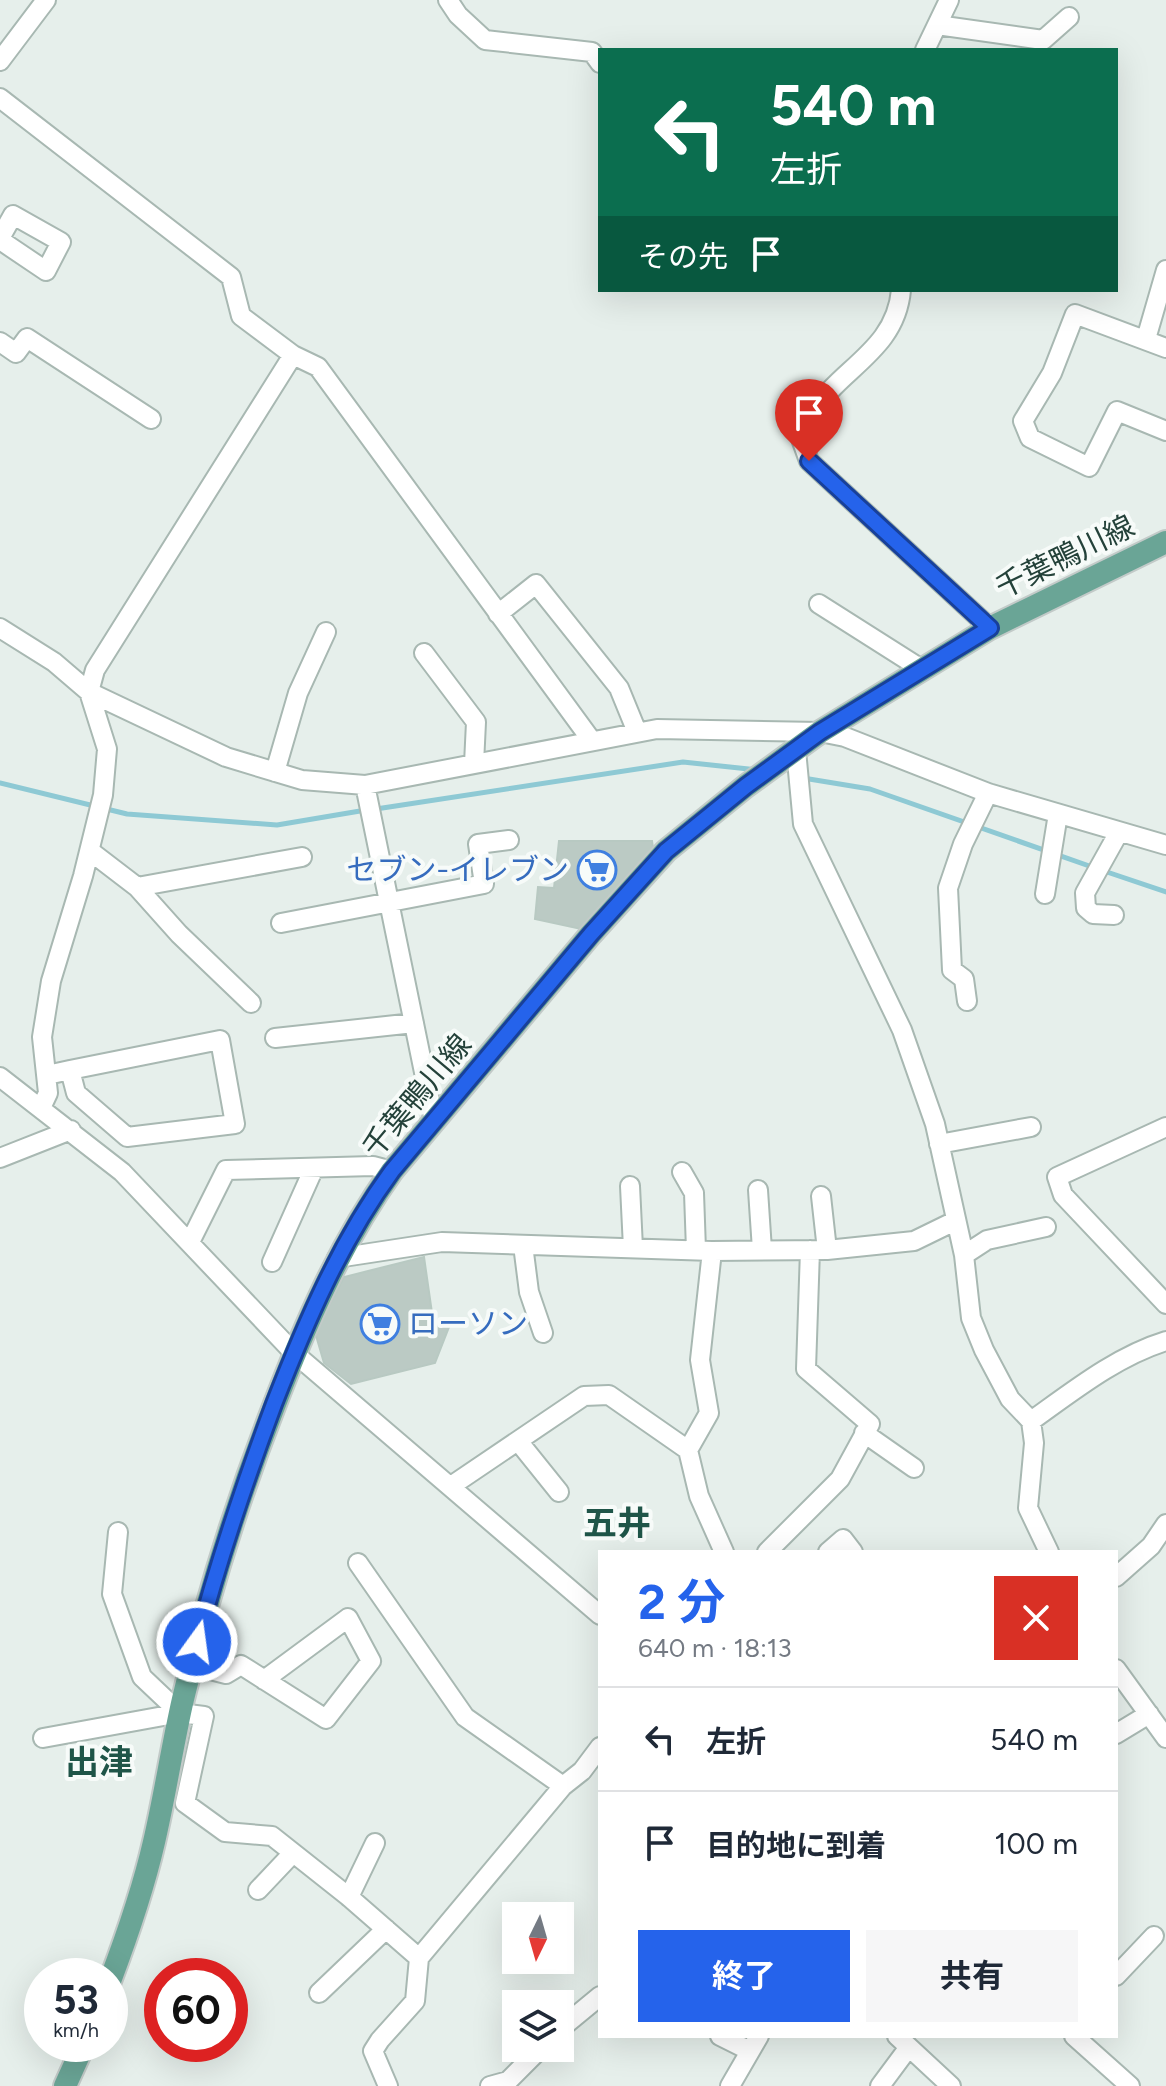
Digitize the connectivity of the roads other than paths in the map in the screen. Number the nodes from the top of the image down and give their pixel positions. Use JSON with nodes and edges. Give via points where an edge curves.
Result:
{"nodes":[{"id":1,"x":46,"y":0,"type":"edge"},
{"id":2,"x":448,"y":0,"type":"edge"},
{"id":3,"x":949,"y":0,"type":"edge"},
{"id":4,"x":1069,"y":17,"type":"dead end"},
{"id":5,"x":937,"y":25,"type":"junction"},
{"id":6,"x":926,"y":48,"type":"edge"},
{"id":7,"x":597,"y":56,"type":"edge"},
{"id":8,"x":0,"y":61,"type":"edge"},
{"id":9,"x":0,"y":98,"type":"edge"},
{"id":10,"x":1166,"y":270,"type":"edge"},
{"id":11,"x":901,"y":292,"type":"edge"},
{"id":12,"x":1146,"y":339,"type":"junction"},
{"id":13,"x":0,"y":342,"type":"edge"},
{"id":14,"x":1166,"y":348,"type":"edge"},
{"id":15,"x":293,"y":355,"type":"junction"},
{"id":16,"x":151,"y":419,"type":"dead end"},
{"id":17,"x":1166,"y":431,"type":"edge"},
{"id":18,"x":1166,"y":542,"type":"edge"},
{"id":19,"x":819,"y":604,"type":"dead end"},
{"id":20,"x":498,"y":614,"type":"junction"},
{"id":21,"x":0,"y":628,"type":"edge"},
{"id":22,"x":990,"y":628,"type":"junction"},
{"id":23,"x":326,"y":632,"type":"dead end"},
{"id":24,"x":424,"y":653,"type":"dead end"},
{"id":25,"x":923,"y":670,"type":"junction"},
{"id":26,"x":89,"y":692,"type":"junction"},
{"id":27,"x":637,"y":732,"type":"junction"},
{"id":28,"x":820,"y":732,"type":"junction"},
{"id":29,"x":592,"y":741,"type":"junction"},
{"id":30,"x":796,"y":750,"type":"junction"},
{"id":31,"x":474,"y":764,"type":"junction"},
{"id":32,"x":275,"y":772,"type":"junction"},
{"id":33,"x":365,"y":785,"type":"junction"},
{"id":34,"x":988,"y":793,"type":"junction"},
{"id":35,"x":1058,"y":814,"type":"junction"},
{"id":36,"x":1119,"y":832,"type":"junction"},
{"id":37,"x":509,"y":840,"type":"dead end"},
{"id":38,"x":1166,"y":845,"type":"edge"},
{"id":39,"x":90,"y":851,"type":"junction"},
{"id":40,"x":302,"y":857,"type":"dead end"},
{"id":41,"x":137,"y":887,"type":"junction"},
{"id":42,"x":1045,"y":894,"type":"dead end"},
{"id":43,"x":389,"y":902,"type":"junction"},
{"id":44,"x":1114,"y":915,"type":"dead end"},
{"id":45,"x":281,"y":923,"type":"dead end"},
{"id":46,"x":967,"y":1001,"type":"dead end"},
{"id":47,"x":251,"y":1003,"type":"dead end"},
{"id":48,"x":414,"y":1023,"type":"junction"},
{"id":49,"x":275,"y":1038,"type":"dead end"},
{"id":50,"x":70,"y":1070,"type":"junction"},
{"id":51,"x":47,"y":1075,"type":"junction"},
{"id":52,"x":0,"y":1077,"type":"edge"},
{"id":53,"x":41,"y":1108,"type":"junction"},
{"id":54,"x":434,"y":1121,"type":"junction"},
{"id":55,"x":1031,"y":1127,"type":"dead end"},
{"id":56,"x":1166,"y":1127,"type":"edge"},
{"id":57,"x":71,"y":1130,"type":"junction"},
{"id":58,"x":939,"y":1144,"type":"junction"},
{"id":59,"x":0,"y":1158,"type":"edge"},
{"id":60,"x":314,"y":1168,"type":"junction"},
{"id":61,"x":392,"y":1171,"type":"junction"},
{"id":62,"x":682,"y":1172,"type":"dead end"},
{"id":63,"x":630,"y":1186,"type":"dead end"},
{"id":64,"x":758,"y":1190,"type":"dead end"},
{"id":65,"x":821,"y":1196,"type":"dead end"},
{"id":66,"x":955,"y":1221,"type":"junction"},
{"id":67,"x":1046,"y":1227,"type":"dead end"},
{"id":68,"x":190,"y":1242,"type":"junction"},
{"id":69,"x":523,"y":1245,"type":"junction"},
{"id":70,"x":633,"y":1248,"type":"junction"},
{"id":71,"x":704,"y":1250,"type":"junction"},
{"id":72,"x":762,"y":1250,"type":"junction"},
{"id":73,"x":819,"y":1250,"type":"junction"},
{"id":74,"x":964,"y":1255,"type":"junction"},
{"id":75,"x":337,"y":1258,"type":"junction"},
{"id":76,"x":272,"y":1262,"type":"dead end"},
{"id":77,"x":1166,"y":1304,"type":"edge"},
{"id":78,"x":543,"y":1333,"type":"dead end"},
{"id":79,"x":1166,"y":1341,"type":"edge"},
{"id":80,"x":294,"y":1353,"type":"junction"},
{"id":81,"x":1031,"y":1421,"type":"junction"},
{"id":82,"x":864,"y":1433,"type":"junction"},
{"id":83,"x":518,"y":1441,"type":"junction"},
{"id":84,"x":688,"y":1450,"type":"junction"},
{"id":85,"x":914,"y":1468,"type":"dead end"},
{"id":86,"x":451,"y":1486,"type":"junction"},
{"id":87,"x":559,"y":1492,"type":"dead end"},
{"id":88,"x":1166,"y":1524,"type":"edge"},
{"id":89,"x":118,"y":1532,"type":"dead end"},
{"id":90,"x":723,"y":1550,"type":"edge"},
{"id":91,"x":769,"y":1550,"type":"edge"},
{"id":92,"x":830,"y":1550,"type":"edge"},
{"id":93,"x":851,"y":1550,"type":"edge"},
{"id":94,"x":1048,"y":1550,"type":"edge"},
{"id":95,"x":358,"y":1563,"type":"dead end"},
{"id":96,"x":1118,"y":1575,"type":"edge"},
{"id":97,"x":598,"y":1613,"type":"edge"},
{"id":98,"x":191,"y":1665,"type":"junction"},
{"id":99,"x":1118,"y":1672,"type":"edge"},
{"id":100,"x":264,"y":1680,"type":"junction"},
{"id":101,"x":180,"y":1713,"type":"junction"},
{"id":102,"x":1149,"y":1714,"type":"junction"},
{"id":103,"x":1118,"y":1733,"type":"edge"},
{"id":104,"x":43,"y":1738,"type":"dead end"},
{"id":105,"x":1166,"y":1738,"type":"edge"},
{"id":106,"x":598,"y":1750,"type":"edge"},
{"id":107,"x":563,"y":1786,"type":"junction"},
{"id":108,"x":375,"y":1843,"type":"dead end"},
{"id":109,"x":293,"y":1853,"type":"junction"},
{"id":110,"x":258,"y":1890,"type":"dead end"},
{"id":111,"x":349,"y":1897,"type":"junction"},
{"id":112,"x":386,"y":1929,"type":"junction"},
{"id":113,"x":1154,"y":1936,"type":"dead end"},
{"id":114,"x":119,"y":1958,"type":"edge"},
{"id":115,"x":419,"y":1958,"type":"junction"},
{"id":116,"x":1118,"y":1974,"type":"edge"},
{"id":117,"x":319,"y":1993,"type":"dead end"},
{"id":118,"x":598,"y":1998,"type":"edge"},
{"id":119,"x":574,"y":2017,"type":"edge"},
{"id":120,"x":730,"y":2038,"type":"edge"},
{"id":121,"x":1076,"y":2038,"type":"edge"},
{"id":122,"x":903,"y":2042,"type":"edge"},
{"id":123,"x":755,"y":2043,"type":"edge"},
{"id":124,"x":76,"y":2062,"type":"edge"},
{"id":125,"x":527,"y":2062,"type":"edge"},
{"id":126,"x":65,"y":2086,"type":"edge"},
{"id":127,"x":388,"y":2086,"type":"edge"},
{"id":128,"x":490,"y":2086,"type":"edge"},
{"id":129,"x":730,"y":2086,"type":"edge"},
{"id":130,"x":880,"y":2086,"type":"edge"},
{"id":131,"x":951,"y":2086,"type":"edge"},
{"id":132,"x":1130,"y":2086,"type":"edge"}],
"edges":[{"from":1,"to":8,"type":"street"},
{"from":2,"to":7,"type":"street","via":[[485,40]]},
{"from":3,"to":5,"type":"street"},
{"from":4,"to":5,"type":"street","via":[[1043,40]]},
{"from":5,"to":6,"type":"street"},
{"from":9,"to":15,"type":"street","via":[[231,277],[241,316]]},
{"from":10,"to":12,"type":"street"},
{"from":11,"to":22,"type":"street","via":[[881,341],[815,408],[800,436],[809,461]]},
{"from":12,"to":14,"type":"street"},
{"from":12,"to":17,"type":"street","via":[[1075,314],[1052,373],[1023,421],[1030,438],[1089,467],[1117,411]]},
{"from":13,"to":16,"type":"street","via":[[16,353],[27,338]]},
{"from":15,"to":20,"type":"street","via":[[318,367]]},
{"from":15,"to":26,"type":"street","via":[[95,670]]},
{"from":18,"to":22,"type":"main road","name":"千葉鴨川線"},
{"from":19,"to":25,"type":"street"},
{"from":20,"to":27,"type":"street","via":[[536,584],[619,688]]},
{"from":20,"to":29,"type":"street"},
{"from":21,"to":26,"type":"street"},
{"from":22,"to":25,"type":"main road","name":"千葉鴨川線"},
{"from":23,"to":32,"type":"street","via":[[298,693]]},
{"from":24,"to":31,"type":"street","via":[[476,722]]},
{"from":25,"to":28,"type":"main road","name":"千葉鴨川線"},
{"from":26,"to":32,"type":"street","via":[[226,757]]},
{"from":26,"to":39,"type":"street","via":[[107,749]]},
{"from":27,"to":28,"type":"street"},
{"from":27,"to":29,"type":"street"},
{"from":28,"to":30,"type":"main road","name":"千葉鴨川線"},
{"from":28,"to":34,"type":"street"},
{"from":29,"to":31,"type":"street"},
{"from":30,"to":54,"type":"main road","name":"千葉鴨川線","via":[[666,851]]},
{"from":30,"to":58,"type":"street","via":[[803,824],[902,1030]]},
{"from":31,"to":33,"type":"street"},
{"from":32,"to":33,"type":"street","via":[[302,780]]},
{"from":33,"to":43,"type":"street"},
{"from":34,"to":35,"type":"street"},
{"from":34,"to":46,"type":"street","via":[[948,888],[952,970],[964,979]]},
{"from":35,"to":36,"type":"street"},
{"from":35,"to":42,"type":"street"},
{"from":36,"to":38,"type":"street"},
{"from":36,"to":44,"type":"street","via":[[1085,893],[1086,908],[1093,914]]},
{"from":37,"to":43,"type":"street","via":[[478,844],[484,884]]},
{"from":39,"to":41,"type":"street"},
{"from":39,"to":51,"type":"street","via":[[51,981],[42,1037]]},
{"from":40,"to":41,"type":"street"},
{"from":41,"to":47,"type":"street"},
{"from":43,"to":45,"type":"street"},
{"from":43,"to":48,"type":"street"},
{"from":48,"to":49,"type":"street"},
{"from":48,"to":54,"type":"street"},
{"from":50,"to":50,"type":"street","via":[[220,1040],[235,1124],[127,1137],[76,1093]]},
{"from":50,"to":51,"type":"street"},
{"from":51,"to":53,"type":"street","via":[[48,1093]]},
{"from":52,"to":53,"type":"street"},
{"from":53,"to":57,"type":"street"},
{"from":54,"to":61,"type":"main road","name":"千葉鴨川線"},
{"from":55,"to":58,"type":"street"},
{"from":56,"to":77,"type":"street","via":[[1057,1177],[1063,1195]]},
{"from":57,"to":59,"type":"street"},
{"from":57,"to":68,"type":"street","via":[[122,1172]]},
{"from":58,"to":66,"type":"street"},
{"from":60,"to":61,"type":"street","via":[[373,1166]]},
{"from":60,"to":68,"type":"street","via":[[226,1170]]},
{"from":60,"to":76,"type":"street"},
{"from":61,"to":75,"type":"main road","name":"千葉鴨川線"},
{"from":62,"to":71,"type":"street","via":[[694,1193]]},
{"from":63,"to":70,"type":"street"},
{"from":64,"to":72,"type":"street"},
{"from":65,"to":73,"type":"street"},
{"from":66,"to":73,"type":"street","via":[[914,1241]]},
{"from":66,"to":74,"type":"street"},
{"from":67,"to":74,"type":"street","via":[[987,1240]]},
{"from":68,"to":80,"type":"street"},
{"from":69,"to":70,"type":"street"},
{"from":69,"to":75,"type":"street","via":[[442,1242]]},
{"from":69,"to":78,"type":"street","via":[[529,1292]]},
{"from":70,"to":71,"type":"street"},
{"from":71,"to":72,"type":"street"},
{"from":71,"to":84,"type":"street","via":[[700,1360],[709,1413]]},
{"from":72,"to":73,"type":"street"},
{"from":73,"to":82,"type":"street","via":[[806,1369],[870,1424]]},
{"from":74,"to":81,"type":"street","via":[[971,1318],[1010,1399]]},
{"from":75,"to":80,"type":"main road","name":"千葉鴨川線"},
{"from":79,"to":81,"type":"street","via":[[1086,1381]]},
{"from":80,"to":86,"type":"street"},
{"from":80,"to":98,"type":"main road","name":"千葉鴨川線","via":[[227,1539]]},
{"from":81,"to":94,"type":"street","via":[[1028,1508]]},
{"from":82,"to":85,"type":"street"},
{"from":82,"to":91,"type":"street","via":[[840,1479]]},
{"from":83,"to":84,"type":"street","via":[[578,1399],[609,1395]]},
{"from":83,"to":86,"type":"street"},
{"from":83,"to":87,"type":"street"},
{"from":84,"to":90,"type":"street","via":[[699,1496]]},
{"from":86,"to":97,"type":"street"},
{"from":88,"to":96,"type":"street","via":[[1151,1546]]},
{"from":89,"to":101,"type":"street","via":[[112,1594],[142,1677]]},
{"from":92,"to":93,"type":"street","via":[[843,1539]]},
{"from":95,"to":107,"type":"street","via":[[465,1717]]},
{"from":98,"to":100,"type":"street","via":[[226,1674],[241,1665]]},
{"from":98,"to":101,"type":"main road","name":"千葉鴨川線"},
{"from":99,"to":102,"type":"street"},
{"from":100,"to":100,"type":"street","via":[[326,1719],[371,1661],[348,1618]]},
{"from":101,"to":104,"type":"street"},
{"from":101,"to":109,"type":"street","via":[[204,1716],[185,1803],[225,1832],[272,1836]]},
{"from":101,"to":114,"type":"main road","name":"千葉鴨川線","via":[[154,1843]]},
{"from":102,"to":103,"type":"street"},
{"from":102,"to":105,"type":"street"},
{"from":106,"to":107,"type":"street"},
{"from":107,"to":115,"type":"street"},
{"from":108,"to":111,"type":"street"},
{"from":109,"to":110,"type":"street"},
{"from":109,"to":111,"type":"street"},
{"from":111,"to":112,"type":"street"},
{"from":112,"to":115,"type":"street"},
{"from":112,"to":117,"type":"street"},
{"from":113,"to":116,"type":"street"},
{"from":115,"to":127,"type":"street","via":[[415,2001],[373,2051]]},
{"from":118,"to":119,"type":"street"},
{"from":120,"to":123,"type":"street"},
{"from":121,"to":132,"type":"street"},
{"from":122,"to":130,"type":"street"},
{"from":122,"to":131,"type":"street"},
{"from":123,"to":129,"type":"street"},
{"from":124,"to":126,"type":"main road"},
{"from":125,"to":128,"type":"street","via":[[508,2081]]}]}
